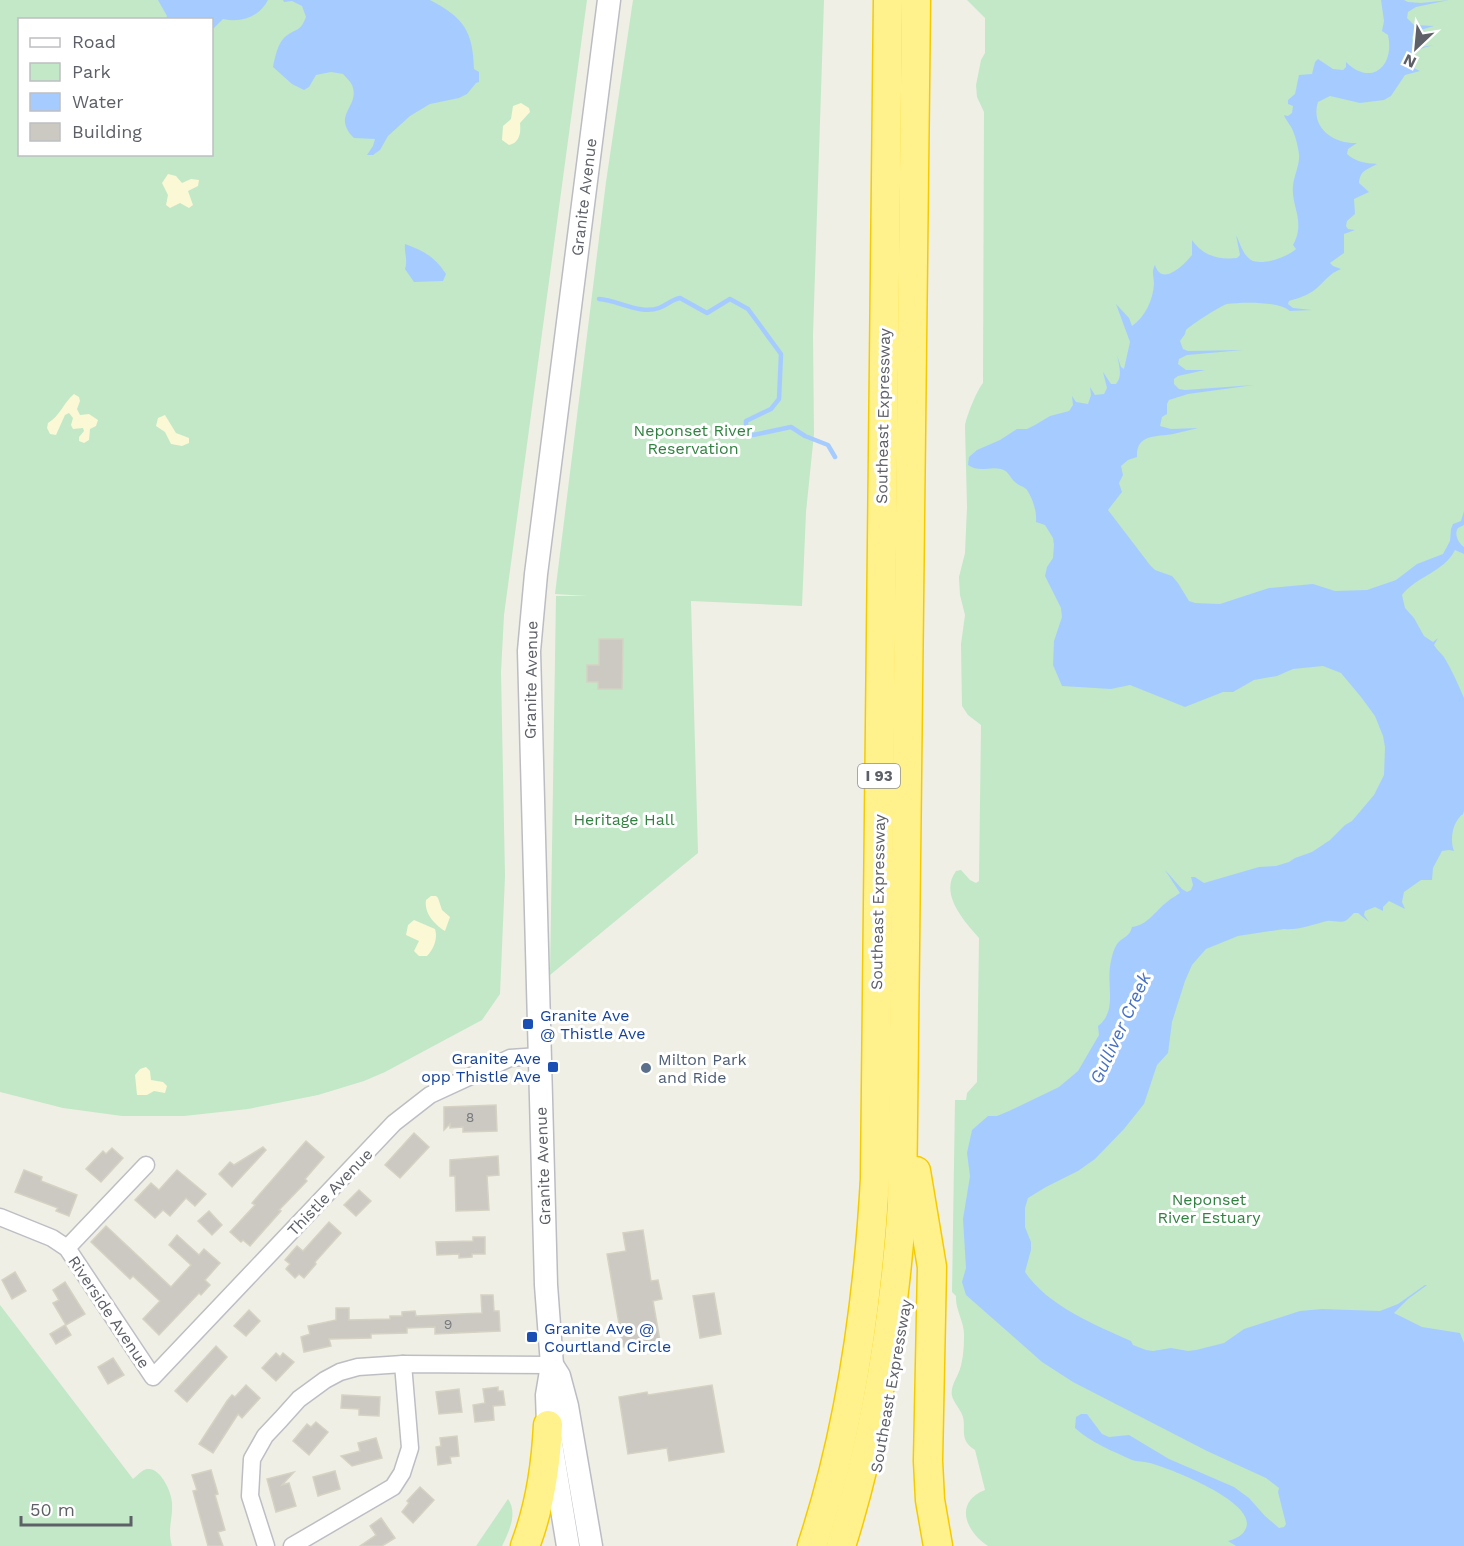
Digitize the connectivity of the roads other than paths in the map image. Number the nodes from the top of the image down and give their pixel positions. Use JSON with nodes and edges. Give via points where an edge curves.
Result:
{"nodes":[{"id":1,"x":609,"y":0,"type":"edge"},
{"id":2,"x":888,"y":0,"type":"edge"},
{"id":3,"x":900,"y":0,"type":"edge"},
{"id":4,"x":916,"y":0,"type":"edge"},
{"id":5,"x":931,"y":0,"type":"edge"},
{"id":6,"x":539,"y":1056,"type":"junction"},
{"id":7,"x":146,"y":1165,"type":"dead end"},
{"id":8,"x":916,"y":1172,"type":"junction"},
{"id":9,"x":0,"y":1217,"type":"edge"},
{"id":10,"x":67,"y":1248,"type":"junction"},
{"id":11,"x":403,"y":1364,"type":"junction"},
{"id":12,"x":552,"y":1365,"type":"junction"},
{"id":13,"x":153,"y":1377,"type":"joint"},
{"id":14,"x":548,"y":1425,"type":"junction"},
{"id":15,"x":267,"y":1546,"type":"edge"},
{"id":16,"x":292,"y":1546,"type":"edge"},
{"id":17,"x":525,"y":1546,"type":"edge"},
{"id":18,"x":568,"y":1546,"type":"edge"},
{"id":19,"x":591,"y":1546,"type":"edge"},
{"id":20,"x":812,"y":1546,"type":"edge"},
{"id":21,"x":824,"y":1546,"type":"edge"},
{"id":22,"x":841,"y":1546,"type":"edge"},
{"id":23,"x":855,"y":1546,"type":"edge"},
{"id":24,"x":938,"y":1546,"type":"edge"}],
"edges":[{"from":1,"to":6,"type":"main road","name":"Granite Avenue","via":[[529,651]]},
{"from":2,"to":20,"type":"highway","name":"Southeast Expressway","number":"I 93","via":[[875,1179],[868,1284],[852,1386]]},
{"from":3,"to":21,"type":"highway","number":"I 93","via":[[887,1180],[879,1285],[864,1389]]},
{"from":4,"to":22,"type":"highway","number":"I 93","via":[[902,1205],[884,1371],[864,1465]]},
{"from":5,"to":8,"type":"highway","name":"Southeast Expressway","number":"I 93"},
{"from":6,"to":12,"type":"main road","name":"Granite Avenue"},
{"from":6,"to":13,"type":"street","name":"Thistle Avenue","via":[[510,1059],[430,1095],[394,1122]]},
{"from":7,"to":10,"type":"street"},
{"from":8,"to":23,"type":"highway","name":"Southeast Expressway","number":"I 93","via":[[911,1260],[898,1362]]},
{"from":8,"to":24,"type":"highway","via":[[932,1267],[929,1470]]},
{"from":9,"to":10,"type":"street","name":"Riverside Avenue"},
{"from":10,"to":13,"type":"street","name":"Riverside Avenue"},
{"from":11,"to":12,"type":"street"},
{"from":11,"to":15,"type":"street","via":[[358,1367],[333,1376],[299,1399],[265,1436],[252,1459],[250,1496]]},
{"from":11,"to":16,"type":"street","via":[[410,1448],[402,1473],[393,1487]]},
{"from":12,"to":14,"type":"main road","name":"Granite Avenue"},
{"from":12,"to":19,"type":"main road","name":"Granite Avenue","via":[[567,1406]]},
{"from":14,"to":17,"type":"highway","via":[[544,1472]]},
{"from":14,"to":18,"type":"main road","name":"Granite Avenue"}]}
